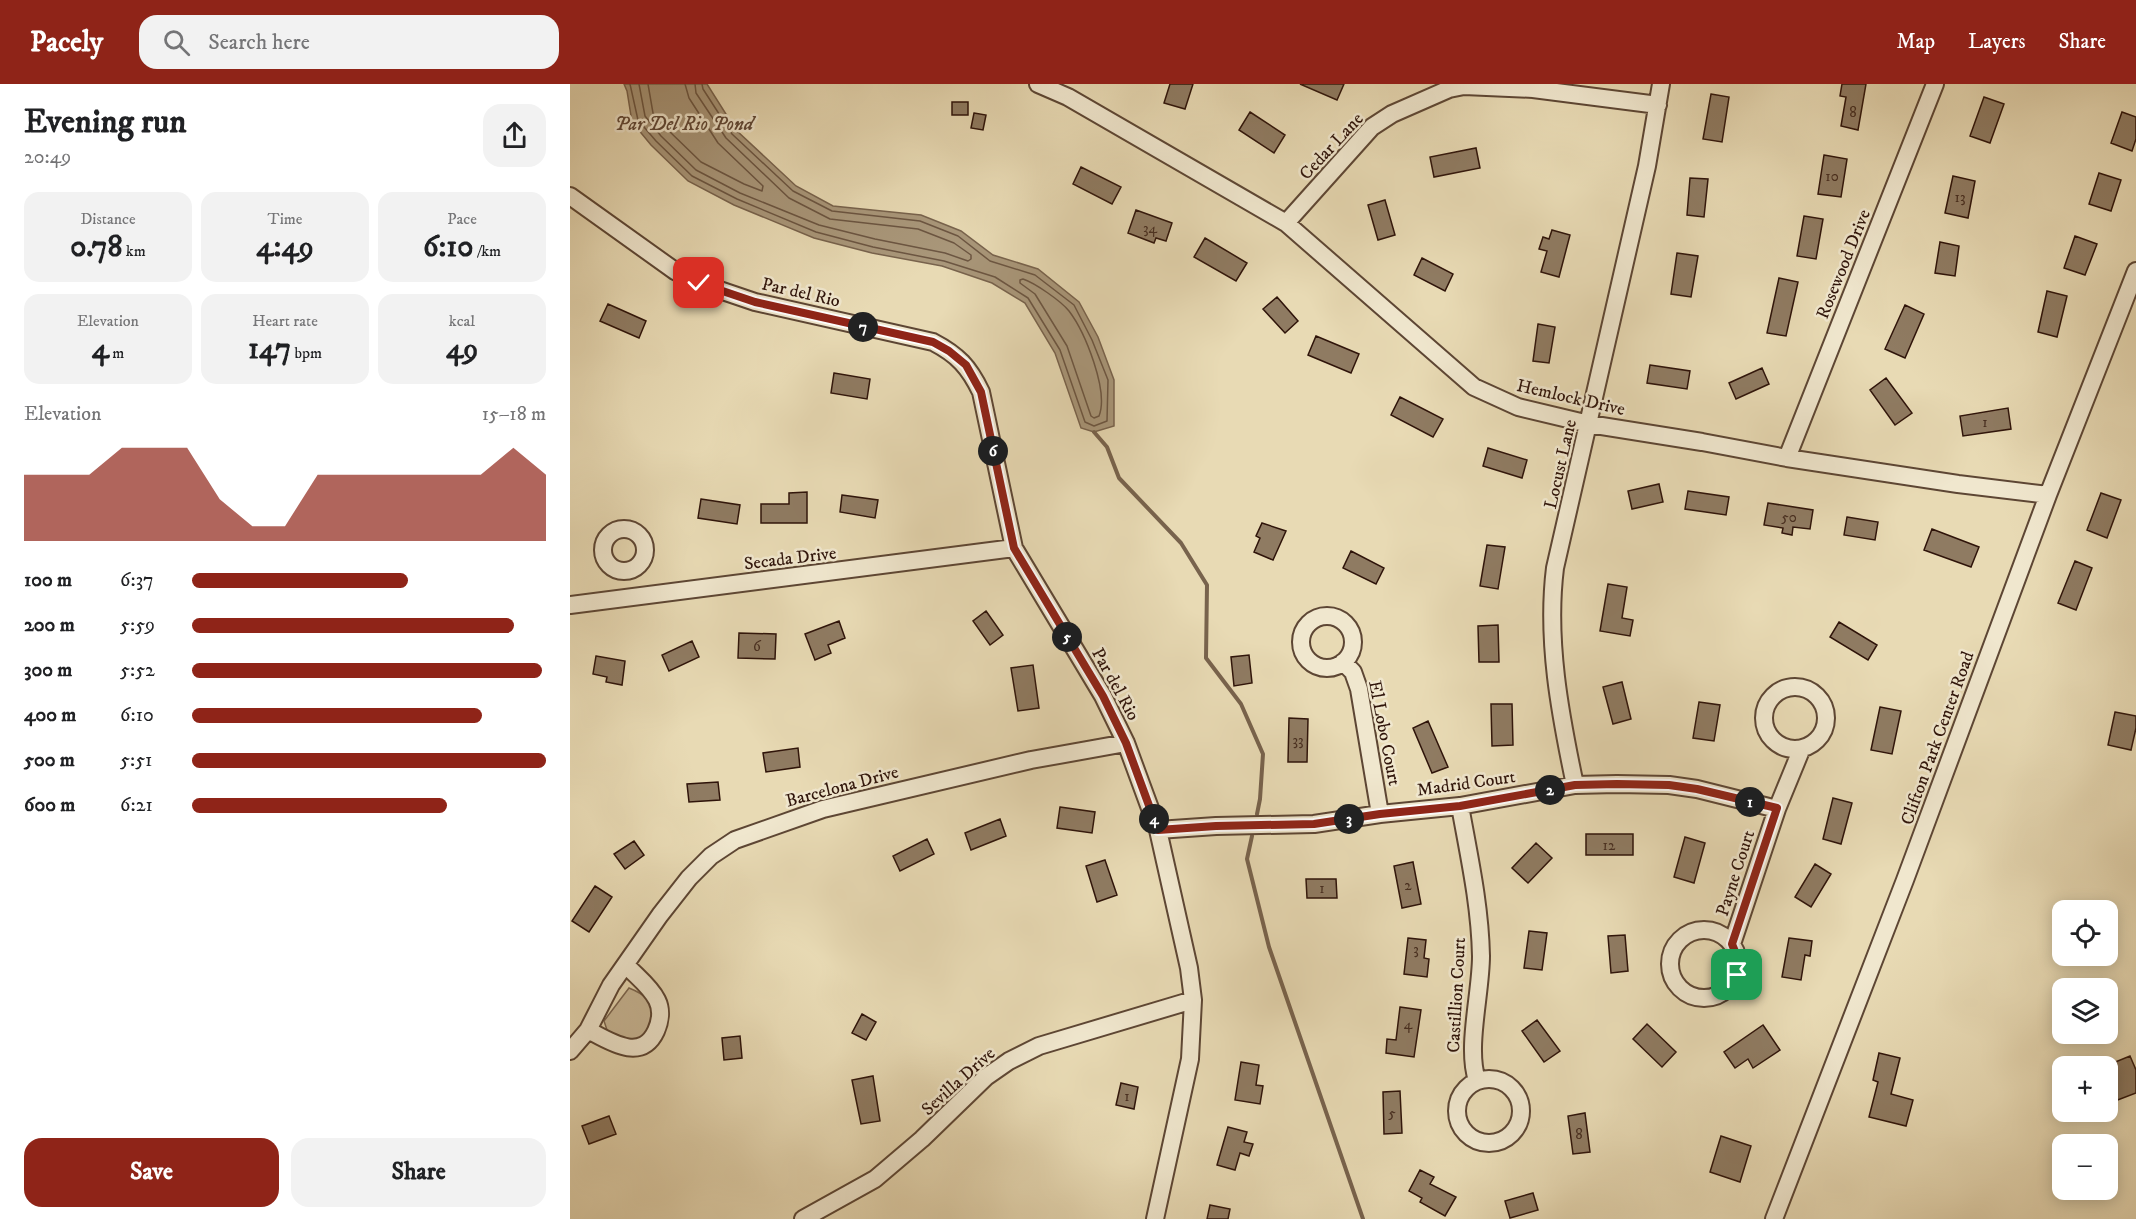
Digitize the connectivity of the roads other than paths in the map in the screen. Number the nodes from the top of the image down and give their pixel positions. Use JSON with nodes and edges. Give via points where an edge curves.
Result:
{"nodes":[{"id":1,"x":1038,"y":84,"type":"edge"},
{"id":2,"x":1079,"y":84,"type":"edge"},
{"id":3,"x":1661,"y":84,"type":"edge"},
{"id":4,"x":1935,"y":84,"type":"edge"},
{"id":5,"x":1068,"y":97,"type":"junction"},
{"id":6,"x":1658,"y":105,"type":"junction"},
{"id":7,"x":570,"y":196,"type":"edge"},
{"id":8,"x":1286,"y":223,"type":"junction"},
{"id":9,"x":2136,"y":271,"type":"edge"},
{"id":10,"x":1589,"y":424,"type":"junction"},
{"id":11,"x":1787,"y":458,"type":"junction"},
{"id":12,"x":2048,"y":495,"type":"junction"},
{"id":13,"x":1014,"y":548,"type":"junction"},
{"id":14,"x":623,"y":571,"type":"dead end"},
{"id":15,"x":626,"y":598,"type":"junction"},
{"id":16,"x":570,"y":605,"type":"edge"},
{"id":17,"x":1343,"y":662,"type":"dead end"},
{"id":18,"x":1126,"y":743,"type":"junction"},
{"id":19,"x":1802,"y":748,"type":"dead end"},
{"id":20,"x":1575,"y":785,"type":"junction"},
{"id":21,"x":1460,"y":806,"type":"junction"},
{"id":22,"x":1777,"y":808,"type":"junction"},
{"id":23,"x":1380,"y":814,"type":"junction"},
{"id":24,"x":1158,"y":830,"type":"junction"},
{"id":25,"x":1732,"y":944,"type":"junction"},
{"id":26,"x":626,"y":965,"type":"junction"},
{"id":27,"x":1193,"y":1000,"type":"junction"},
{"id":28,"x":588,"y":1030,"type":"junction"},
{"id":29,"x":570,"y":1051,"type":"edge"},
{"id":30,"x":1477,"y":1080,"type":"dead end"},
{"id":31,"x":802,"y":1219,"type":"edge"},
{"id":32,"x":1155,"y":1219,"type":"edge"},
{"id":33,"x":1774,"y":1219,"type":"edge"}],
"edges":[{"from":1,"to":5,"type":"street","name":"Hemlock Drive"},
{"from":2,"to":5,"type":"street"},
{"from":3,"to":6,"type":"street","name":"Locust Lane"},
{"from":4,"to":11,"type":"street","name":"Rosewood Drive"},
{"from":5,"to":8,"type":"street","name":"Hemlock Drive"},
{"from":6,"to":8,"type":"street","name":"Cedar Lane","via":[[1533,88],[1449,89],[1392,114],[1372,128]]},
{"from":6,"to":10,"type":"street","name":"Locust Lane"},
{"from":7,"to":13,"type":"street","name":"Par del Rio","via":[[675,271],[699,283],[755,302],[933,342],[949,351],[966,365],[981,392]]},
{"from":8,"to":10,"type":"street","name":"Hemlock Drive","via":[[1474,387],[1518,407]]},
{"from":9,"to":12,"type":"street","name":"Clifton Park Center Road"},
{"from":10,"to":11,"type":"street","name":"Hemlock Drive"},
{"from":10,"to":20,"type":"street","name":"Locust Lane","via":[[1552,596],[1551,627],[1563,733]]},
{"from":11,"to":12,"type":"street","name":"Hemlock Drive"},
{"from":12,"to":33,"type":"street","name":"Clifton Park Center Road"},
{"from":13,"to":15,"type":"street","name":"Secada Drive"},
{"from":13,"to":18,"type":"street","name":"Par del Rio","via":[[1103,696]]},
{"from":14,"to":15,"type":"street"},
{"from":15,"to":16,"type":"street","name":"Secada Drive"},
{"from":17,"to":23,"type":"street","name":"El Lobo Court","via":[[1353,672],[1359,689]]},
{"from":18,"to":24,"type":"street","name":"Par del Rio"},
{"from":18,"to":26,"type":"street","name":"Barcelona Drive","via":[[1031,760],[856,801],[735,840],[689,878]]},
{"from":19,"to":22,"type":"street","name":"Payne Court"},
{"from":20,"to":21,"type":"street","name":"Madrid Court"},
{"from":20,"to":22,"type":"street","name":"Madrid Court","via":[[1669,785]]},
{"from":21,"to":23,"type":"street","name":"Madrid Court"},
{"from":21,"to":30,"type":"street","name":"Castillion Court","via":[[1478,908],[1481,958],[1472,1062]]},
{"from":22,"to":25,"type":"street","name":"Payne Court"},
{"from":23,"to":24,"type":"street","name":"Madrid Court","via":[[1314,824]]},
{"from":24,"to":27,"type":"street","name":"Par del Rio"},
{"from":25,"to":25,"type":"street","name":"Payne Court","via":[[1711,931],[1695,932],[1681,940],[1670,962],[1677,985],[1698,998],[1721,994],[1737,975],[1738,959]]},
{"from":26,"to":28,"type":"street","name":"Barcelona Drive"},
{"from":26,"to":28,"type":"street","via":[[659,1003],[658,1027],[651,1041],[627,1048]]},
{"from":27,"to":31,"type":"street","name":"Sevilla Drive","via":[[1039,1046],[1009,1060],[875,1179]]},
{"from":27,"to":32,"type":"street","name":"Par del Rio","via":[[1190,1059]]},
{"from":28,"to":29,"type":"street","name":"Barcelona Drive"}]}
